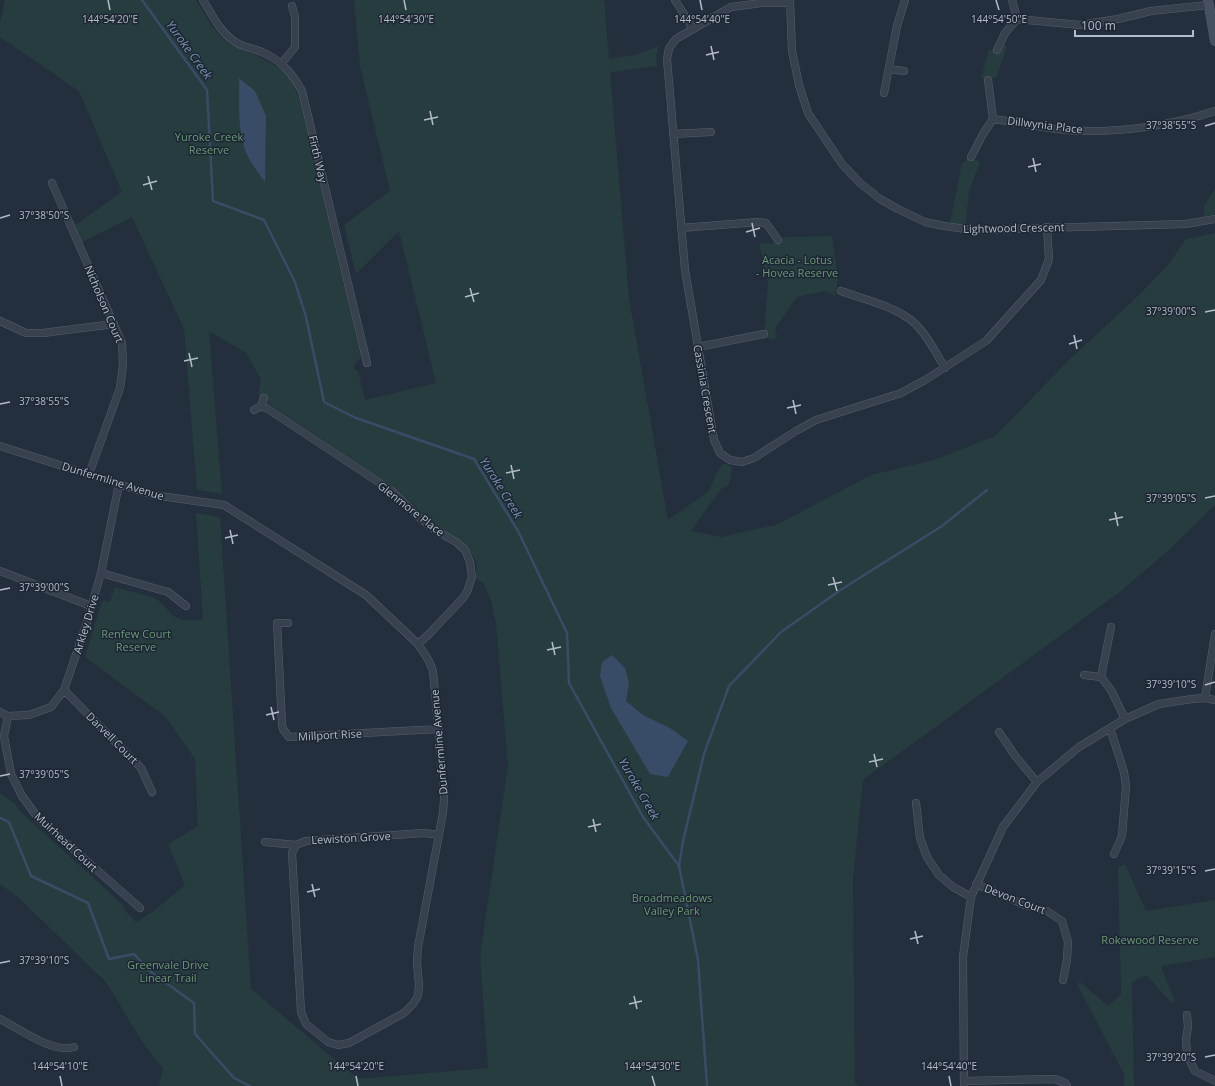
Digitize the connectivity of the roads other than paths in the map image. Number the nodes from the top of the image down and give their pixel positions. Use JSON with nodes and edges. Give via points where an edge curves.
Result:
{"nodes":[{"id":1,"x":203,"y":0,"type":"edge"},
{"id":2,"x":675,"y":0,"type":"edge"},
{"id":3,"x":905,"y":0,"type":"edge"},
{"id":4,"x":1012,"y":0,"type":"edge"},
{"id":5,"x":790,"y":2,"type":"edge"},
{"id":6,"x":1208,"y":2,"type":"edge"},
{"id":7,"x":292,"y":6,"type":"dead end"},
{"id":8,"x":1017,"y":19,"type":"junction"},
{"id":9,"x":693,"y":29,"type":"junction"},
{"id":10,"x":1215,"y":41,"type":"edge"},
{"id":11,"x":997,"y":50,"type":"dead end"},
{"id":12,"x":281,"y":64,"type":"junction"},
{"id":13,"x":889,"y":69,"type":"junction"},
{"id":14,"x":904,"y":71,"type":"dead end"},
{"id":15,"x":988,"y":80,"type":"dead end"},
{"id":16,"x":884,"y":93,"type":"dead end"},
{"id":17,"x":1215,"y":111,"type":"edge"},
{"id":18,"x":993,"y":119,"type":"junction"},
{"id":19,"x":711,"y":132,"type":"dead end"},
{"id":20,"x":673,"y":134,"type":"junction"},
{"id":21,"x":971,"y":157,"type":"dead end"},
{"id":22,"x":52,"y":182,"type":"dead end"},
{"id":23,"x":1215,"y":219,"type":"edge"},
{"id":24,"x":1047,"y":227,"type":"junction"},
{"id":25,"x":681,"y":228,"type":"junction"},
{"id":26,"x":778,"y":240,"type":"dead end"},
{"id":27,"x":841,"y":291,"type":"dead end"},
{"id":28,"x":0,"y":321,"type":"edge"},
{"id":29,"x":114,"y":324,"type":"junction"},
{"id":30,"x":764,"y":334,"type":"dead end"},
{"id":31,"x":698,"y":347,"type":"junction"},
{"id":32,"x":367,"y":363,"type":"dead end"},
{"id":33,"x":945,"y":368,"type":"junction"},
{"id":34,"x":264,"y":398,"type":"dead end"},
{"id":35,"x":261,"y":406,"type":"junction"},
{"id":36,"x":254,"y":410,"type":"dead end"},
{"id":37,"x":0,"y":446,"type":"edge"},
{"id":38,"x":89,"y":474,"type":"junction"},
{"id":39,"x":119,"y":484,"type":"junction"},
{"id":40,"x":0,"y":571,"type":"edge"},
{"id":41,"x":101,"y":573,"type":"junction"},
{"id":42,"x":91,"y":606,"type":"junction"},
{"id":43,"x":186,"y":606,"type":"dead end"},
{"id":44,"x":288,"y":623,"type":"dead end"},
{"id":45,"x":1111,"y":627,"type":"dead end"},
{"id":46,"x":1215,"y":634,"type":"edge"},
{"id":47,"x":418,"y":644,"type":"junction"},
{"id":48,"x":1084,"y":675,"type":"dead end"},
{"id":49,"x":1101,"y":677,"type":"junction"},
{"id":50,"x":64,"y":690,"type":"junction"},
{"id":51,"x":1204,"y":698,"type":"junction"},
{"id":52,"x":1215,"y":700,"type":"edge"},
{"id":53,"x":0,"y":712,"type":"edge"},
{"id":54,"x":8,"y":716,"type":"junction"},
{"id":55,"x":1125,"y":718,"type":"junction"},
{"id":56,"x":1110,"y":728,"type":"junction"},
{"id":57,"x":439,"y":729,"type":"junction"},
{"id":58,"x":999,"y":732,"type":"dead end"},
{"id":59,"x":1037,"y":782,"type":"junction"},
{"id":60,"x":152,"y":792,"type":"dead end"},
{"id":61,"x":916,"y":803,"type":"dead end"},
{"id":62,"x":439,"y":835,"type":"junction"},
{"id":63,"x":265,"y":842,"type":"dead end"},
{"id":64,"x":296,"y":845,"type":"junction"},
{"id":65,"x":1114,"y":854,"type":"dead end"},
{"id":66,"x":976,"y":884,"type":"junction"},
{"id":67,"x":971,"y":897,"type":"junction"},
{"id":68,"x":140,"y":908,"type":"dead end"},
{"id":69,"x":1063,"y":980,"type":"dead end"},
{"id":70,"x":1187,"y":1015,"type":"dead end"},
{"id":71,"x":0,"y":1019,"type":"edge"},
{"id":72,"x":74,"y":1047,"type":"dead end"},
{"id":73,"x":1215,"y":1081,"type":"edge"},
{"id":74,"x":964,"y":1084,"type":"edge"},
{"id":75,"x":1067,"y":1086,"type":"edge"}],
"edges":[{"from":1,"to":12,"type":"street","name":"Firth Way","via":[[224,33],[237,43],[266,54]]},
{"from":2,"to":9,"type":"street"},
{"from":3,"to":13,"type":"street"},
{"from":4,"to":8,"type":"street"},
{"from":5,"to":9,"type":"street","name":"Cassinia Crescent","via":[[731,7]]},
{"from":5,"to":24,"type":"street","name":"Lightwood Crescent","via":[[795,69],[808,113],[842,164],[860,183],[880,199],[925,222],[974,230]]},
{"from":6,"to":8,"type":"street","via":[[1080,25]]},
{"from":6,"to":10,"type":"street"},
{"from":7,"to":12,"type":"street","via":[[295,17],[295,47]]},
{"from":8,"to":11,"type":"street","via":[[1005,33]]},
{"from":9,"to":20,"type":"street","name":"Cassinia Crescent","via":[[676,39],[669,48],[667,59]]},
{"from":12,"to":32,"type":"street","name":"Firth Way","via":[[302,91]]},
{"from":13,"to":14,"type":"street"},
{"from":13,"to":16,"type":"street"},
{"from":15,"to":18,"type":"street","name":"Dillwynia Place"},
{"from":17,"to":18,"type":"street","name":"Dillwynia Place","via":[[1154,126],[1094,131],[1066,130]]},
{"from":18,"to":21,"type":"street","name":"Dillwynia Place"},
{"from":19,"to":20,"type":"street"},
{"from":20,"to":25,"type":"street","name":"Cassinia Crescent"},
{"from":22,"to":29,"type":"street","name":"Nicholson Court"},
{"from":23,"to":24,"type":"street","name":"Lightwood Crescent","via":[[1186,224]]},
{"from":24,"to":33,"type":"street","name":"Cassinia Crescent","via":[[1049,259],[1041,280],[986,341]]},
{"from":25,"to":26,"type":"street","via":[[758,222],[766,223]]},
{"from":25,"to":31,"type":"street","name":"Cassinia Crescent"},
{"from":27,"to":33,"type":"street","via":[[899,312],[910,319],[920,329]]},
{"from":28,"to":29,"type":"street","via":[[26,333]]},
{"from":29,"to":38,"type":"street","name":"Nicholson Court","via":[[122,343],[120,388]]},
{"from":30,"to":31,"type":"street"},
{"from":31,"to":33,"type":"street","name":"Cassinia Crescent","via":[[714,440],[720,453],[730,460],[742,462],[754,458],[816,420],[901,393]]},
{"from":34,"to":35,"type":"street"},
{"from":35,"to":36,"type":"street"},
{"from":35,"to":47,"type":"street","name":"Glenmore Place","via":[[392,491],[420,518],[465,550],[472,577],[467,592]]},
{"from":37,"to":38,"type":"street","name":"Dunfermline Avenue"},
{"from":38,"to":39,"type":"street","name":"Dunfermline Avenue"},
{"from":39,"to":41,"type":"street","name":"Arkley Drive"},
{"from":39,"to":47,"type":"street","name":"Dunfermline Avenue","via":[[153,495],[224,505],[366,596]]},
{"from":40,"to":42,"type":"street"},
{"from":41,"to":42,"type":"street","name":"Arkley Drive"},
{"from":41,"to":43,"type":"street","via":[[168,592]]},
{"from":42,"to":50,"type":"street","name":"Arkley Drive"},
{"from":44,"to":57,"type":"street","name":"Millport Rise","via":[[274,622],[282,725],[289,737]]},
{"from":45,"to":49,"type":"street"},
{"from":46,"to":51,"type":"street"},
{"from":47,"to":57,"type":"street","name":"Dunfermline Avenue","via":[[432,671]]},
{"from":48,"to":49,"type":"street"},
{"from":49,"to":55,"type":"street","via":[[1111,690]]},
{"from":50,"to":54,"type":"street","name":"Arkley Drive","via":[[51,707],[29,715]]},
{"from":50,"to":60,"type":"street","name":"Darvell Court","via":[[141,768]]},
{"from":51,"to":52,"type":"street"},
{"from":51,"to":55,"type":"street","via":[[1159,704]]},
{"from":53,"to":54,"type":"street","name":"Arkley Drive"},
{"from":54,"to":68,"type":"street","name":"Muirhead Court","via":[[4,736],[11,774],[22,796],[39,818]]},
{"from":55,"to":56,"type":"street"},
{"from":56,"to":59,"type":"street","via":[[1079,747]]},
{"from":56,"to":65,"type":"street","via":[[1126,786],[1122,836]]},
{"from":57,"to":62,"type":"street","name":"Dunfermline Avenue","via":[[444,789]]},
{"from":58,"to":59,"type":"street"},
{"from":59,"to":66,"type":"street","via":[[1003,827]]},
{"from":61,"to":67,"type":"street","via":[[920,838],[927,857],[939,875]]},
{"from":62,"to":64,"type":"street","name":"Lewiston Grove","via":[[424,833],[306,841]]},
{"from":62,"to":64,"type":"street","name":"Dunfermline Avenue","via":[[418,947],[418,996],[404,1013],[349,1043],[338,1045],[328,1042],[306,1024],[301,1012],[292,853]]},
{"from":63,"to":64,"type":"street","name":"Lewiston Grove"},
{"from":66,"to":67,"type":"street"},
{"from":66,"to":69,"type":"street","name":"Devon Court","via":[[1025,905],[1047,911],[1062,921],[1068,942]]},
{"from":67,"to":74,"type":"street","via":[[963,957]]},
{"from":70,"to":73,"type":"street","via":[[1187,1055],[1195,1071]]},
{"from":71,"to":72,"type":"street","via":[[55,1047]]},
{"from":74,"to":75,"type":"street","via":[[1055,1080]]}]}
